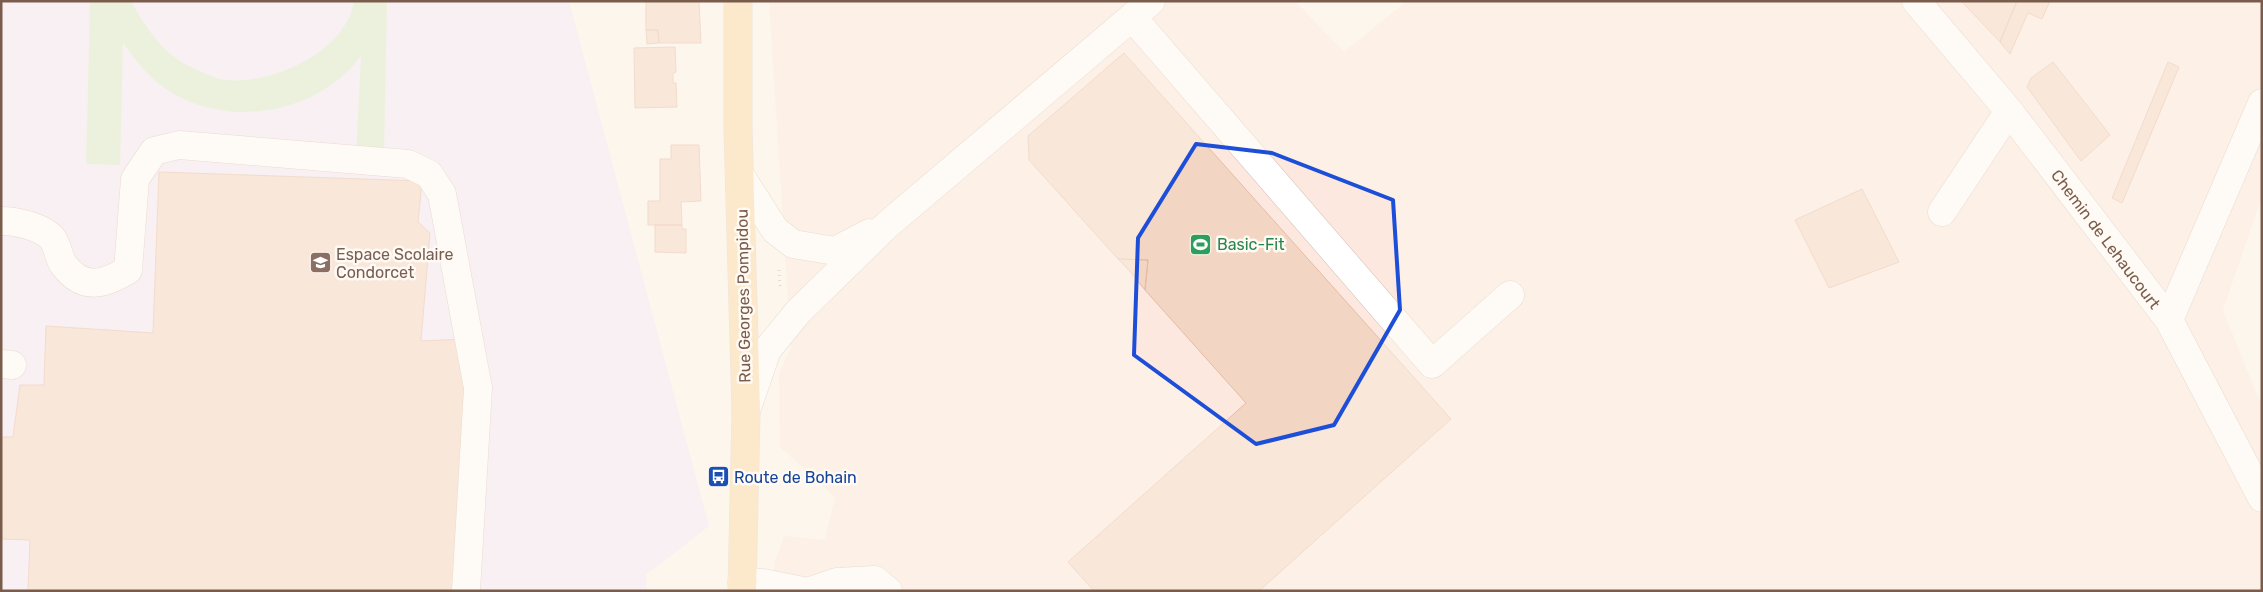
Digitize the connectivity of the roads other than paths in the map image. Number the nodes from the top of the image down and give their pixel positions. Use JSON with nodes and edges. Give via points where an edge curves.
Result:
{"nodes":[{"id":1,"x":738,"y":1,"type":"edge"},
{"id":2,"x":1916,"y":1,"type":"edge"},
{"id":3,"x":1142,"y":9,"type":"edge"},
{"id":4,"x":2262,"y":103,"type":"edge"},
{"id":5,"x":2009,"y":111,"type":"junction"},
{"id":6,"x":740,"y":175,"type":"junction"},
{"id":7,"x":1942,"y":212,"type":"dead end"},
{"id":8,"x":1,"y":221,"type":"edge"},
{"id":9,"x":887,"y":225,"type":"junction"},
{"id":10,"x":1510,"y":295,"type":"dead end"},
{"id":11,"x":2168,"y":320,"type":"junction"},
{"id":12,"x":746,"y":410,"type":"junction"},
{"id":13,"x":2262,"y":498,"type":"edge"},
{"id":14,"x":742,"y":586,"type":"edge"},
{"id":15,"x":466,"y":591,"type":"edge"},
{"id":16,"x":803,"y":591,"type":"edge"},
{"id":17,"x":810,"y":591,"type":"edge"},
{"id":18,"x":888,"y":591,"type":"edge"}],
"edges":[{"from":1,"to":6,"type":"main road","name":"Rue Georges Pompidou"},
{"from":2,"to":5,"type":"street","name":"Chemin de Lehaucourt"},
{"from":3,"to":9,"type":"street"},
{"from":3,"to":10,"type":"street","via":[[1432,364]]},
{"from":4,"to":11,"type":"street"},
{"from":5,"to":7,"type":"street"},
{"from":5,"to":11,"type":"street","name":"Chemin de Lehaucourt"},
{"from":6,"to":9,"type":"street","via":[[775,230],[793,244],[835,251]]},
{"from":6,"to":12,"type":"main road","name":"Rue Georges Pompidou"},
{"from":8,"to":15,"type":"street","via":[[29,226],[50,236],[63,264],[82,281],[97,284],[112,280],[128,270],[136,179],[154,151],[179,145],[398,163],[429,174],[442,194],[478,388]]},
{"from":9,"to":12,"type":"street","via":[[798,312],[767,350]]},
{"from":11,"to":13,"type":"street","name":"Chemin de Lehaucourt"},
{"from":12,"to":14,"type":"main road","name":"Rue Georges Pompidou"},
{"from":14,"to":16,"type":"street","via":[[764,582]]},
{"from":17,"to":18,"type":"street","via":[[837,582],[875,580]]}]}
